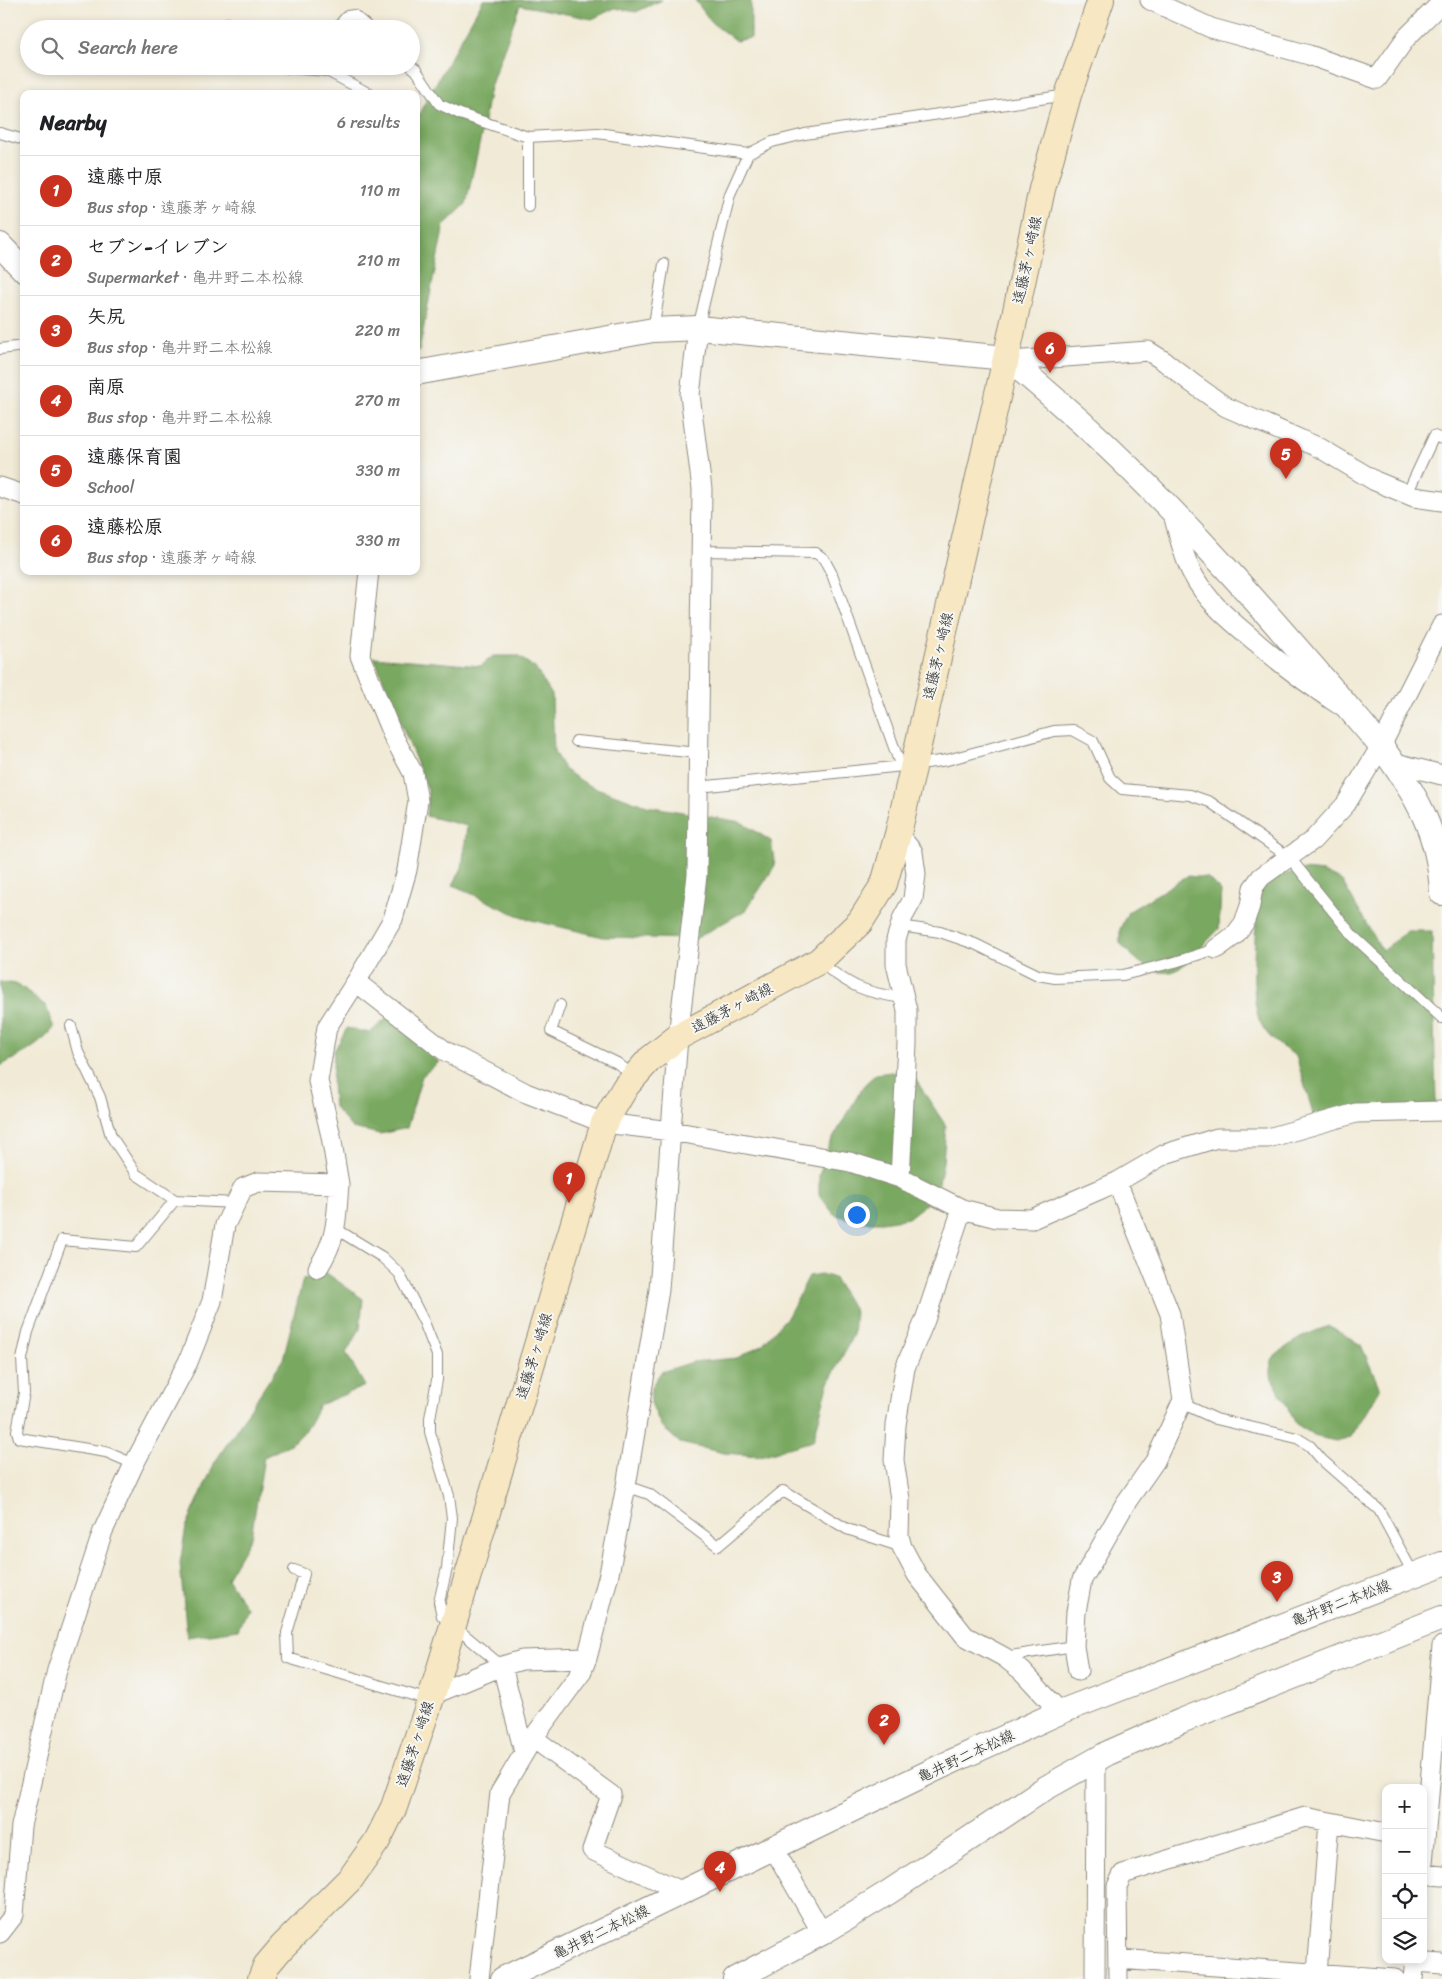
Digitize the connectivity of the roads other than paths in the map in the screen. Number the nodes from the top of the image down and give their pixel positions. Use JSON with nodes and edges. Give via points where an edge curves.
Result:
{"nodes":[{"id":1,"x":1101,"y":0,"type":"edge"},
{"id":2,"x":1150,"y":0,"type":"edge"},
{"id":3,"x":1442,"y":2,"type":"edge"},
{"id":4,"x":344,"y":20,"type":"edge"},
{"id":5,"x":360,"y":20,"type":"edge"},
{"id":6,"x":334,"y":75,"type":"edge"},
{"id":7,"x":418,"y":75,"type":"edge"},
{"id":8,"x":363,"y":90,"type":"edge"},
{"id":9,"x":1068,"y":95,"type":"junction"},
{"id":10,"x":0,"y":133,"type":"edge"},
{"id":11,"x":528,"y":137,"type":"junction"},
{"id":12,"x":20,"y":139,"type":"edge"},
{"id":13,"x":748,"y":154,"type":"junction"},
{"id":14,"x":528,"y":206,"type":"dead end"},
{"id":15,"x":0,"y":245,"type":"edge"},
{"id":16,"x":664,"y":264,"type":"dead end"},
{"id":17,"x":20,"y":266,"type":"edge"},
{"id":18,"x":698,"y":328,"type":"junction"},
{"id":19,"x":652,"y":330,"type":"junction"},
{"id":20,"x":20,"y":346,"type":"edge"},
{"id":21,"x":0,"y":349,"type":"edge"},
{"id":22,"x":1008,"y":359,"type":"junction"},
{"id":23,"x":420,"y":372,"type":"edge"},
{"id":24,"x":1442,"y":439,"type":"edge"},
{"id":25,"x":0,"y":487,"type":"edge"},
{"id":26,"x":20,"y":494,"type":"edge"},
{"id":27,"x":1408,"y":494,"type":"junction"},
{"id":28,"x":1442,"y":502,"type":"edge"},
{"id":29,"x":1172,"y":511,"type":"junction"},
{"id":30,"x":701,"y":551,"type":"junction"},
{"id":31,"x":369,"y":575,"type":"edge"},
{"id":32,"x":1442,"y":625,"type":"edge"},
{"id":33,"x":1354,"y":715,"type":"junction"},
{"id":34,"x":576,"y":741,"type":"dead end"},
{"id":35,"x":698,"y":753,"type":"junction"},
{"id":36,"x":1386,"y":754,"type":"junction"},
{"id":37,"x":907,"y":766,"type":"junction"},
{"id":38,"x":1442,"y":775,"type":"edge"},
{"id":39,"x":698,"y":787,"type":"junction"},
{"id":40,"x":898,"y":834,"type":"junction"},
{"id":41,"x":1290,"y":858,"type":"junction"},
{"id":42,"x":1442,"y":893,"type":"edge"},
{"id":43,"x":900,"y":926,"type":"junction"},
{"id":44,"x":1216,"y":949,"type":"joint"},
{"id":45,"x":818,"y":961,"type":"junction"},
{"id":46,"x":356,"y":982,"type":"junction"},
{"id":47,"x":904,"y":998,"type":"junction"},
{"id":48,"x":560,"y":1005,"type":"dead end"},
{"id":49,"x":1442,"y":1018,"type":"edge"},
{"id":50,"x":71,"y":1026,"type":"dead end"},
{"id":51,"x":678,"y":1037,"type":"junction"},
{"id":52,"x":634,"y":1076,"type":"junction"},
{"id":53,"x":1442,"y":1111,"type":"edge"},
{"id":54,"x":604,"y":1123,"type":"junction"},
{"id":55,"x":671,"y":1131,"type":"junction"},
{"id":56,"x":900,"y":1178,"type":"junction"},
{"id":57,"x":1117,"y":1182,"type":"junction"},
{"id":58,"x":339,"y":1184,"type":"junction"},
{"id":59,"x":175,"y":1200,"type":"junction"},
{"id":60,"x":235,"y":1202,"type":"junction"},
{"id":61,"x":962,"y":1208,"type":"junction"},
{"id":62,"x":336,"y":1229,"type":"junction"},
{"id":63,"x":318,"y":1268,"type":"dead end"},
{"id":64,"x":1182,"y":1404,"type":"junction"},
{"id":65,"x":134,"y":1464,"type":"junction"},
{"id":66,"x":626,"y":1486,"type":"junction"},
{"id":67,"x":902,"y":1548,"type":"junction"},
{"id":68,"x":1442,"y":1564,"type":"edge"},
{"id":69,"x":294,"y":1570,"type":"dead end"},
{"id":70,"x":1414,"y":1575,"type":"junction"},
{"id":71,"x":1442,"y":1618,"type":"edge"},
{"id":72,"x":453,"y":1625,"type":"junction"},
{"id":73,"x":1074,"y":1646,"type":"junction"},
{"id":74,"x":1442,"y":1646,"type":"edge"},
{"id":75,"x":1004,"y":1657,"type":"junction"},
{"id":76,"x":587,"y":1658,"type":"junction"},
{"id":77,"x":502,"y":1666,"type":"junction"},
{"id":78,"x":1078,"y":1671,"type":"dead end"},
{"id":79,"x":1440,"y":1687,"type":"edge"},
{"id":80,"x":431,"y":1698,"type":"junction"},
{"id":81,"x":1060,"y":1712,"type":"junction"},
{"id":82,"x":529,"y":1745,"type":"junction"},
{"id":83,"x":1096,"y":1761,"type":"junction"},
{"id":84,"x":1436,"y":1783,"type":"edge"},
{"id":85,"x":1329,"y":1822,"type":"junction"},
{"id":86,"x":1426,"y":1829,"type":"edge"},
{"id":87,"x":1382,"y":1832,"type":"edge"},
{"id":88,"x":774,"y":1849,"type":"junction"},
{"id":89,"x":1427,"y":1874,"type":"edge"},
{"id":90,"x":1442,"y":1876,"type":"edge"},
{"id":91,"x":683,"y":1892,"type":"junction"},
{"id":92,"x":0,"y":1933,"type":"edge"},
{"id":93,"x":822,"y":1933,"type":"junction"},
{"id":94,"x":1118,"y":1959,"type":"junction"},
{"id":95,"x":1442,"y":1964,"type":"edge"},
{"id":96,"x":1414,"y":1967,"type":"edge"},
{"id":97,"x":1317,"y":1973,"type":"junction"},
{"id":98,"x":261,"y":1979,"type":"edge"},
{"id":99,"x":478,"y":1979,"type":"edge"},
{"id":100,"x":503,"y":1979,"type":"edge"},
{"id":101,"x":735,"y":1979,"type":"edge"},
{"id":102,"x":1095,"y":1979,"type":"edge"},
{"id":103,"x":1118,"y":1979,"type":"edge"},
{"id":104,"x":1395,"y":1979,"type":"edge"}],
"edges":[{"from":1,"to":9,"type":"main road","name":"遠藤茅ヶ崎線"},
{"from":2,"to":3,"type":"street","via":[[1211,28],[1308,55],[1377,79],[1406,38]]},
{"from":4,"to":5,"type":"lane","via":[[354,15]]},
{"from":6,"to":8,"type":"lane"},
{"from":7,"to":11,"type":"lane","via":[[439,104]]},
{"from":9,"to":13,"type":"lane","via":[[805,134],[772,142]]},
{"from":9,"to":22,"type":"main road","name":"遠藤茅ヶ崎線","via":[[1042,189]]},
{"from":10,"to":12,"type":"lane"},
{"from":11,"to":13,"type":"lane","via":[[597,133]]},
{"from":11,"to":14,"type":"lane"},
{"from":13,"to":18,"type":"lane","via":[[730,194]]},
{"from":15,"to":17,"type":"street"},
{"from":16,"to":19,"type":"lane"},
{"from":18,"to":19,"type":"street"},
{"from":18,"to":22,"type":"street"},
{"from":18,"to":30,"type":"street","via":[[690,396],[702,489]]},
{"from":19,"to":23,"type":"street"},
{"from":20,"to":21,"type":"lane"},
{"from":22,"to":27,"type":"street","via":[[1148,350],[1226,407],[1320,448],[1375,481]]},
{"from":22,"to":29,"type":"street","via":[[1127,464]]},
{"from":22,"to":37,"type":"main road","name":"遠藤茅ヶ崎線"},
{"from":24,"to":27,"type":"lane","via":[[1434,436]]},
{"from":25,"to":26,"type":"street"},
{"from":27,"to":28,"type":"street"},
{"from":29,"to":33,"type":"street","via":[[1218,558]]},
{"from":29,"to":33,"type":"street","via":[[1191,571],[1205,595],[1222,614],[1294,674]]},
{"from":30,"to":35,"type":"street"},
{"from":30,"to":37,"type":"lane","via":[[816,553],[824,559]]},
{"from":31,"to":46,"type":"street","via":[[360,656],[392,734],[413,773],[418,801],[407,870],[393,919]]},
{"from":32,"to":36,"type":"street"},
{"from":33,"to":36,"type":"street"},
{"from":34,"to":35,"type":"lane"},
{"from":35,"to":39,"type":"street"},
{"from":36,"to":38,"type":"street"},
{"from":36,"to":41,"type":"street","via":[[1313,840]]},
{"from":36,"to":42,"type":"street","via":[[1404,777],[1430,828],[1438,856]]},
{"from":37,"to":39,"type":"lane"},
{"from":37,"to":40,"type":"main road","name":"遠藤茅ヶ崎線"},
{"from":37,"to":41,"type":"lane","via":[[947,760],[1054,731],[1073,730],[1093,741],[1110,778],[1122,788],[1190,795],[1210,802]]},
{"from":39,"to":51,"type":"street","via":[[697,875]]},
{"from":40,"to":43,"type":"street","via":[[913,852],[916,874],[913,899]]},
{"from":40,"to":45,"type":"main road","name":"遠藤茅ヶ崎線","via":[[884,884],[872,905],[860,922]]},
{"from":41,"to":44,"type":"street","via":[[1261,877],[1253,888],[1244,922],[1235,935]]},
{"from":41,"to":49,"type":"lane","via":[[1353,936]]},
{"from":43,"to":44,"type":"lane","via":[[940,932],[975,944],[1038,976],[1055,978],[1123,975]]},
{"from":43,"to":47,"type":"street","via":[[896,940],[896,964]]},
{"from":45,"to":47,"type":"lane","via":[[862,990]]},
{"from":45,"to":51,"type":"main road","name":"遠藤茅ヶ崎線"},
{"from":46,"to":54,"type":"street","via":[[444,1050],[526,1094]]},
{"from":46,"to":58,"type":"street","via":[[327,1027],[318,1081]]},
{"from":47,"to":56,"type":"street","via":[[907,1044]]},
{"from":48,"to":52,"type":"lane","via":[[551,1031],[617,1063]]},
{"from":50,"to":59,"type":"lane","via":[[78,1052],[100,1097],[111,1136],[136,1174]]},
{"from":51,"to":52,"type":"main road","name":"遠藤茅ヶ崎線","via":[[648,1060]]},
{"from":51,"to":55,"type":"street"},
{"from":52,"to":54,"type":"main road","name":"遠藤茅ヶ崎線"},
{"from":53,"to":57,"type":"street","via":[[1356,1113],[1268,1138],[1217,1138],[1165,1154]]},
{"from":54,"to":55,"type":"street"},
{"from":54,"to":72,"type":"main road","name":"遠藤茅ヶ崎線"},
{"from":55,"to":56,"type":"street","via":[[850,1162]]},
{"from":55,"to":66,"type":"street","via":[[659,1290]]},
{"from":56,"to":61,"type":"street"},
{"from":57,"to":61,"type":"street","via":[[1032,1219],[997,1218]]},
{"from":57,"to":64,"type":"street","via":[[1170,1314]]},
{"from":58,"to":60,"type":"street","via":[[258,1182],[243,1188]]},
{"from":58,"to":62,"type":"street"},
{"from":59,"to":60,"type":"lane"},
{"from":59,"to":65,"type":"lane","via":[[136,1248],[62,1240],[28,1332],[22,1359],[24,1393],[17,1431],[19,1438],[106,1452]]},
{"from":60,"to":65,"type":"street","via":[[225,1225],[212,1301],[188,1362]]},
{"from":61,"to":67,"type":"street","via":[[925,1320],[905,1368],[894,1460]]},
{"from":62,"to":63,"type":"street"},
{"from":62,"to":72,"type":"lane","via":[[382,1257],[399,1273],[437,1354],[430,1432],[450,1496],[452,1518],[447,1568],[439,1602],[442,1616]]},
{"from":64,"to":70,"type":"lane","via":[[1216,1419],[1297,1438],[1310,1446],[1379,1510]]},
{"from":64,"to":73,"type":"street","via":[[1155,1461],[1125,1504],[1082,1580]]},
{"from":65,"to":92,"type":"street","via":[[103,1531],[58,1670],[21,1826],[14,1914]]},
{"from":66,"to":67,"type":"lane","via":[[649,1494],[718,1546],[783,1491],[847,1529]]},
{"from":66,"to":76,"type":"street","via":[[609,1574]]},
{"from":67,"to":75,"type":"street","via":[[916,1575],[965,1636]]},
{"from":68,"to":70,"type":"street","name":"亀井野二本松線"},
{"from":69,"to":80,"type":"lane","via":[[304,1574],[287,1633],[288,1658]]},
{"from":70,"to":81,"type":"street","name":"亀井野二本松線"},
{"from":71,"to":83,"type":"street","via":[[1180,1721]]},
{"from":72,"to":77,"type":"lane"},
{"from":72,"to":80,"type":"main road","name":"遠藤茅ヶ崎線"},
{"from":73,"to":75,"type":"lane"},
{"from":73,"to":78,"type":"street"},
{"from":74,"to":79,"type":"street"},
{"from":75,"to":81,"type":"street","via":[[1022,1671]]},
{"from":76,"to":77,"type":"street","via":[[522,1660]]},
{"from":76,"to":82,"type":"street","via":[[582,1674]]},
{"from":77,"to":80,"type":"street"},
{"from":77,"to":82,"type":"street"},
{"from":79,"to":84,"type":"street"},
{"from":80,"to":98,"type":"main road","name":"遠藤茅ヶ崎線","via":[[394,1807],[377,1841],[351,1878],[266,1966]]},
{"from":81,"to":88,"type":"street","name":"亀井野二本松線"},
{"from":82,"to":91,"type":"street","via":[[611,1795],[592,1850]]},
{"from":82,"to":99,"type":"street","via":[[500,1792]]},
{"from":83,"to":93,"type":"street","via":[[1044,1788]]},
{"from":83,"to":102,"type":"street"},
{"from":84,"to":86,"type":"street"},
{"from":85,"to":87,"type":"street"},
{"from":85,"to":94,"type":"street","via":[[1304,1817],[1123,1874],[1117,1886]]},
{"from":85,"to":97,"type":"street"},
{"from":88,"to":91,"type":"street","name":"亀井野二本松線"},
{"from":88,"to":93,"type":"street"},
{"from":89,"to":90,"type":"street"},
{"from":91,"to":100,"type":"street","name":"亀井野二本松線"},
{"from":93,"to":101,"type":"street"},
{"from":94,"to":97,"type":"street"},
{"from":94,"to":103,"type":"street"},
{"from":95,"to":96,"type":"street"},
{"from":97,"to":104,"type":"street"}]}
